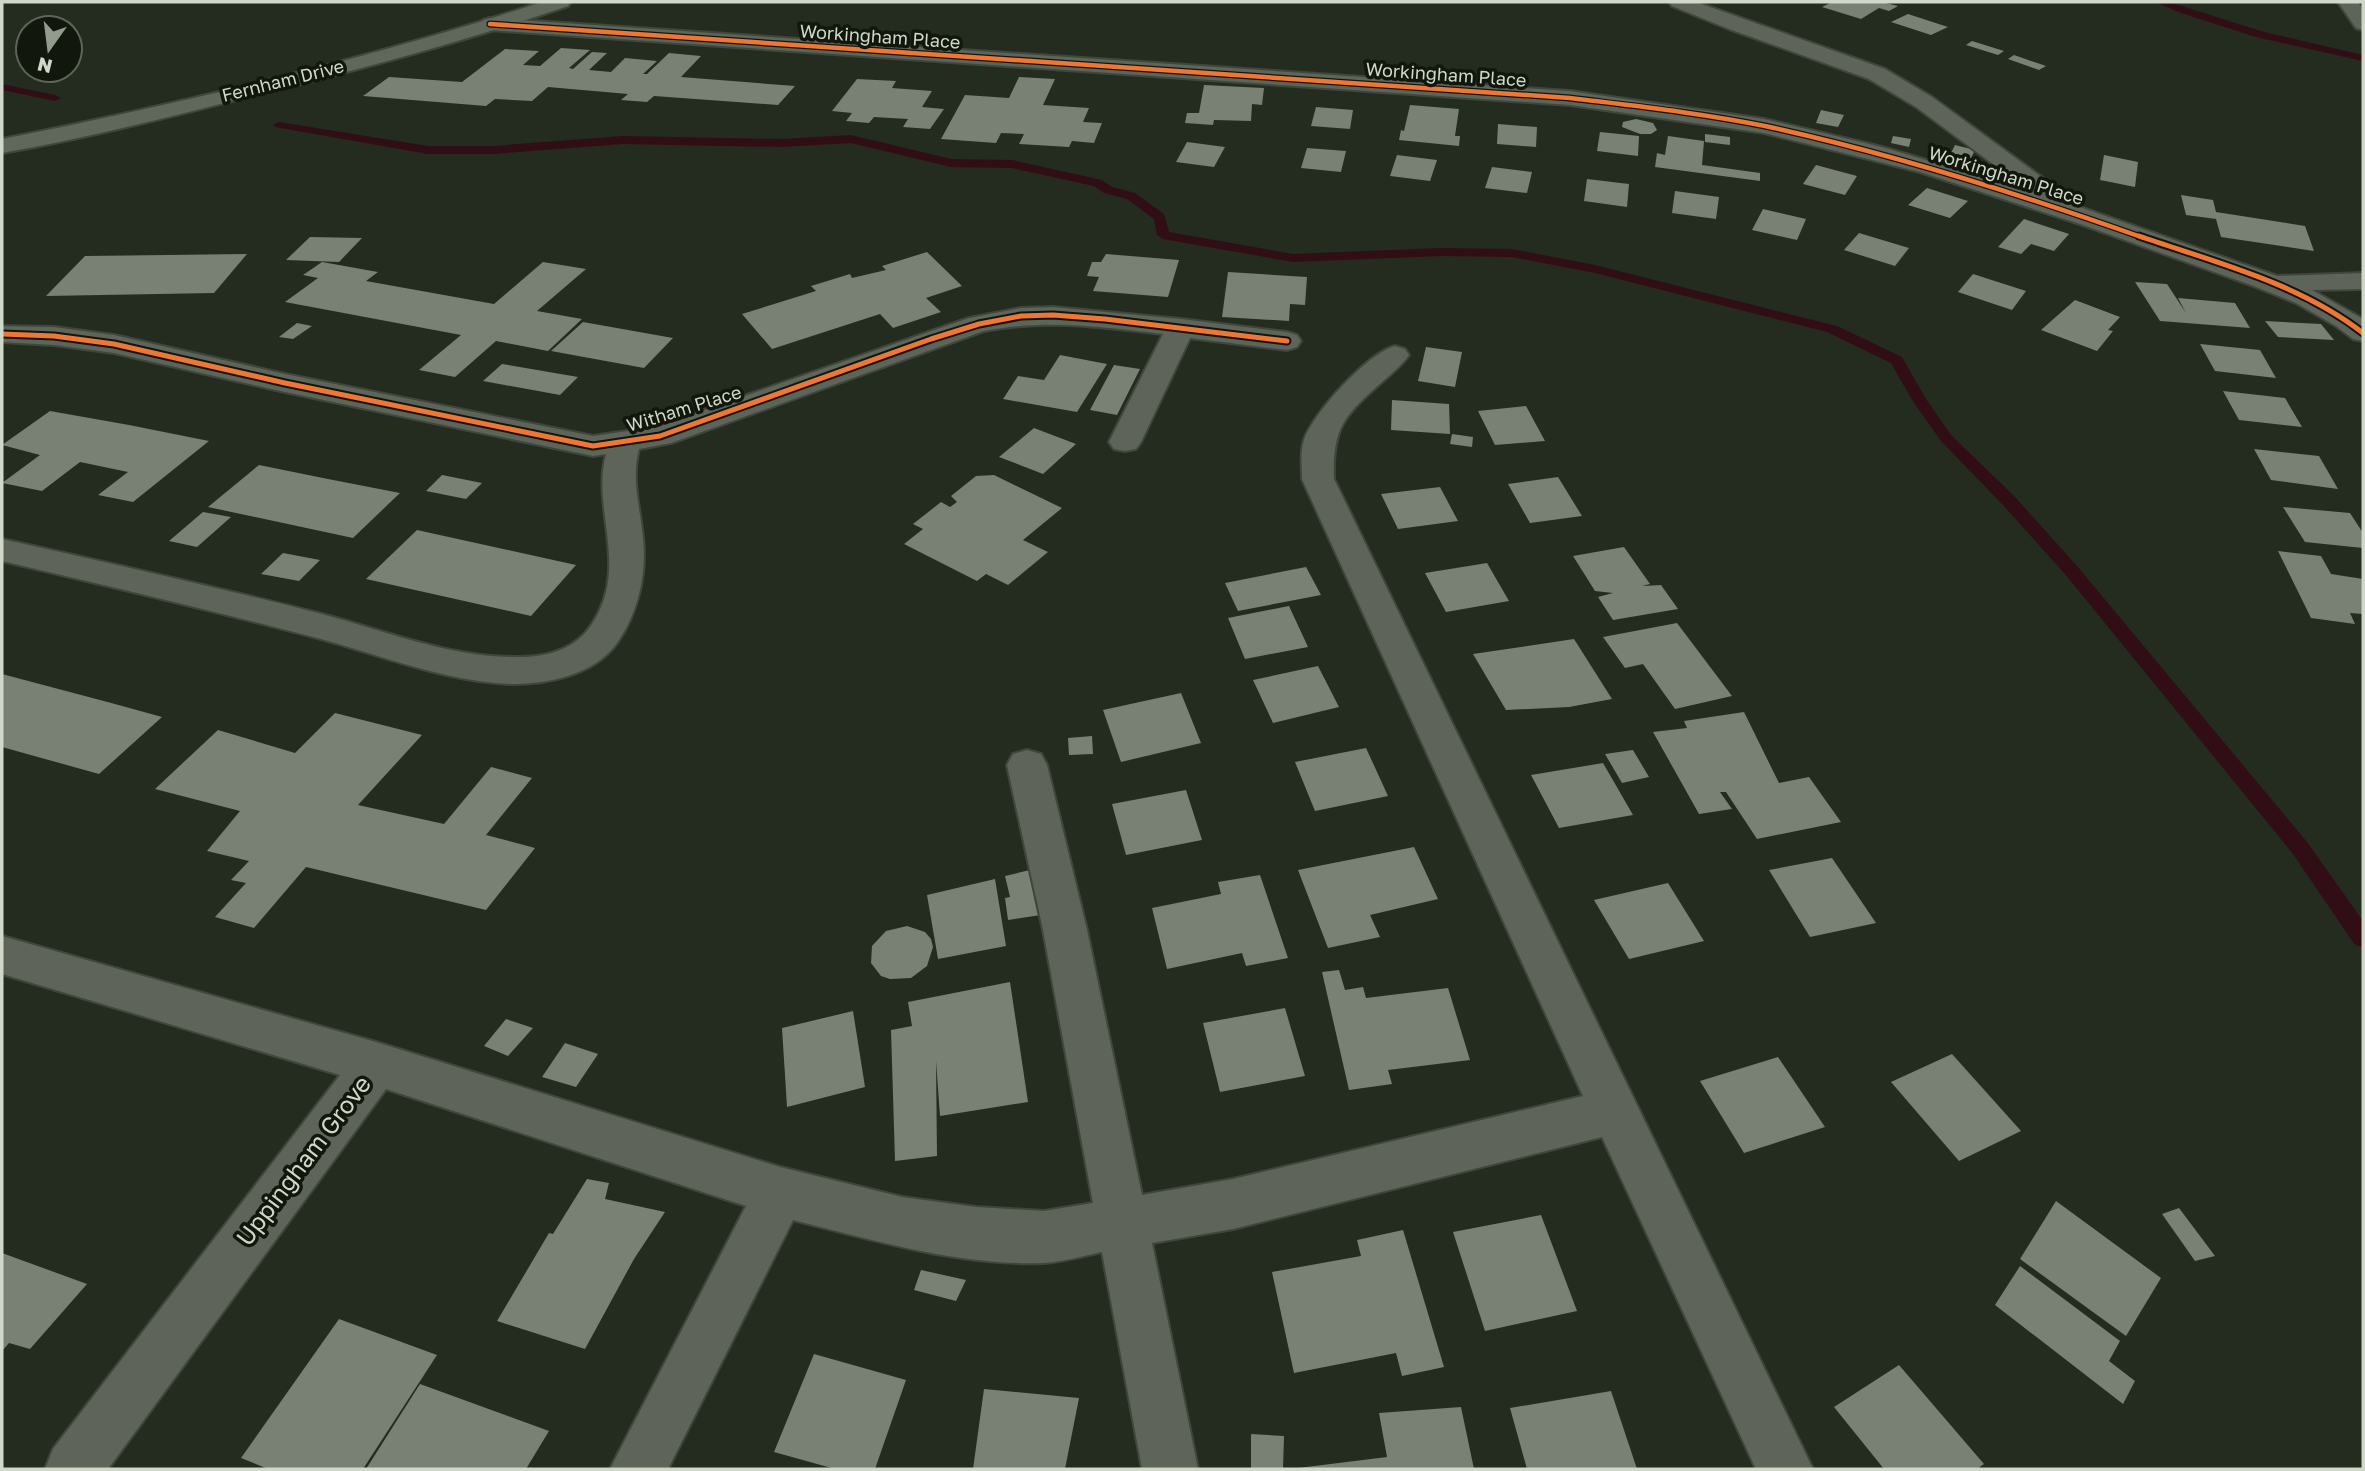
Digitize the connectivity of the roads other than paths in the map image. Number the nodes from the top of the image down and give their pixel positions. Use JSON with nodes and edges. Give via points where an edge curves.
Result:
{"nodes":[{"id":1,"x":561,"y":2,"type":"edge"},
{"id":2,"x":1679,"y":2,"type":"edge"},
{"id":3,"x":2347,"y":2,"type":"edge"},
{"id":4,"x":490,"y":24,"type":"junction"},
{"id":5,"x":2363,"y":24,"type":"edge"},
{"id":6,"x":2,"y":146,"type":"edge"},
{"id":7,"x":2077,"y":214,"type":"junction"},
{"id":8,"x":2363,"y":281,"type":"edge"},
{"id":9,"x":2269,"y":283,"type":"junction"},
{"id":10,"x":1181,"y":327,"type":"junction"},
{"id":11,"x":2363,"y":332,"type":"edge"},
{"id":12,"x":2,"y":334,"type":"edge"},
{"id":13,"x":1287,"y":341,"type":"dead end"},
{"id":14,"x":1395,"y":355,"type":"dead end"},
{"id":15,"x":1125,"y":442,"type":"dead end"},
{"id":16,"x":624,"y":444,"type":"junction"},
{"id":17,"x":2,"y":550,"type":"edge"},
{"id":18,"x":1027,"y":765,"type":"dead end"},
{"id":19,"x":2,"y":955,"type":"edge"},
{"id":20,"x":376,"y":1064,"type":"junction"},
{"id":21,"x":1614,"y":1111,"type":"junction"},
{"id":22,"x":780,"y":1192,"type":"junction"},
{"id":23,"x":1121,"y":1224,"type":"junction"},
{"id":24,"x":73,"y":1469,"type":"edge"},
{"id":25,"x":638,"y":1469,"type":"edge"},
{"id":26,"x":1170,"y":1469,"type":"edge"},
{"id":27,"x":1786,"y":1469,"type":"edge"}],
"edges":[{"from":1,"to":4,"type":"street","name":"Fernham Drive"},
{"from":2,"to":7,"type":"street","via":[[1877,74],[1924,102]]},
{"from":3,"to":5,"type":"street"},
{"from":4,"to":6,"type":"street","name":"Fernham Drive","via":[[261,87]]},
{"from":4,"to":7,"type":"street","name":"Workingham Place","via":[[1584,100],[1764,126],[1891,158]]},
{"from":7,"to":9,"type":"street","name":"Workingham Place"},
{"from":8,"to":9,"type":"street"},
{"from":9,"to":11,"type":"street","name":"Workingham Place","via":[[2333,311]]},
{"from":10,"to":13,"type":"street","name":"Witham Place"},
{"from":10,"to":15,"type":"street"},
{"from":10,"to":16,"type":"street","name":"Witham Place","via":[[1053,315],[979,324],[660,436]]},
{"from":12,"to":16,"type":"street","name":"Witham Place","via":[[114,344],[573,443]]},
{"from":14,"to":21,"type":"street","via":[[1328,423],[1317,450],[1318,479]]},
{"from":16,"to":17,"type":"street","via":[[618,473],[628,547],[622,598],[597,644],[546,668],[452,665],[326,628]]},
{"from":18,"to":23,"type":"street","via":[[1065,930]]},
{"from":19,"to":20,"type":"street","name":"Uppingham Grove"},
{"from":20,"to":22,"type":"street"},
{"from":20,"to":24,"type":"street","name":"Uppingham Grove"},
{"from":21,"to":23,"type":"street","via":[[1233,1204]]},
{"from":21,"to":27,"type":"street"},
{"from":22,"to":23,"type":"street","via":[[902,1222],[976,1233],[1044,1237]]},
{"from":22,"to":25,"type":"street"},
{"from":23,"to":26,"type":"street"}]}
